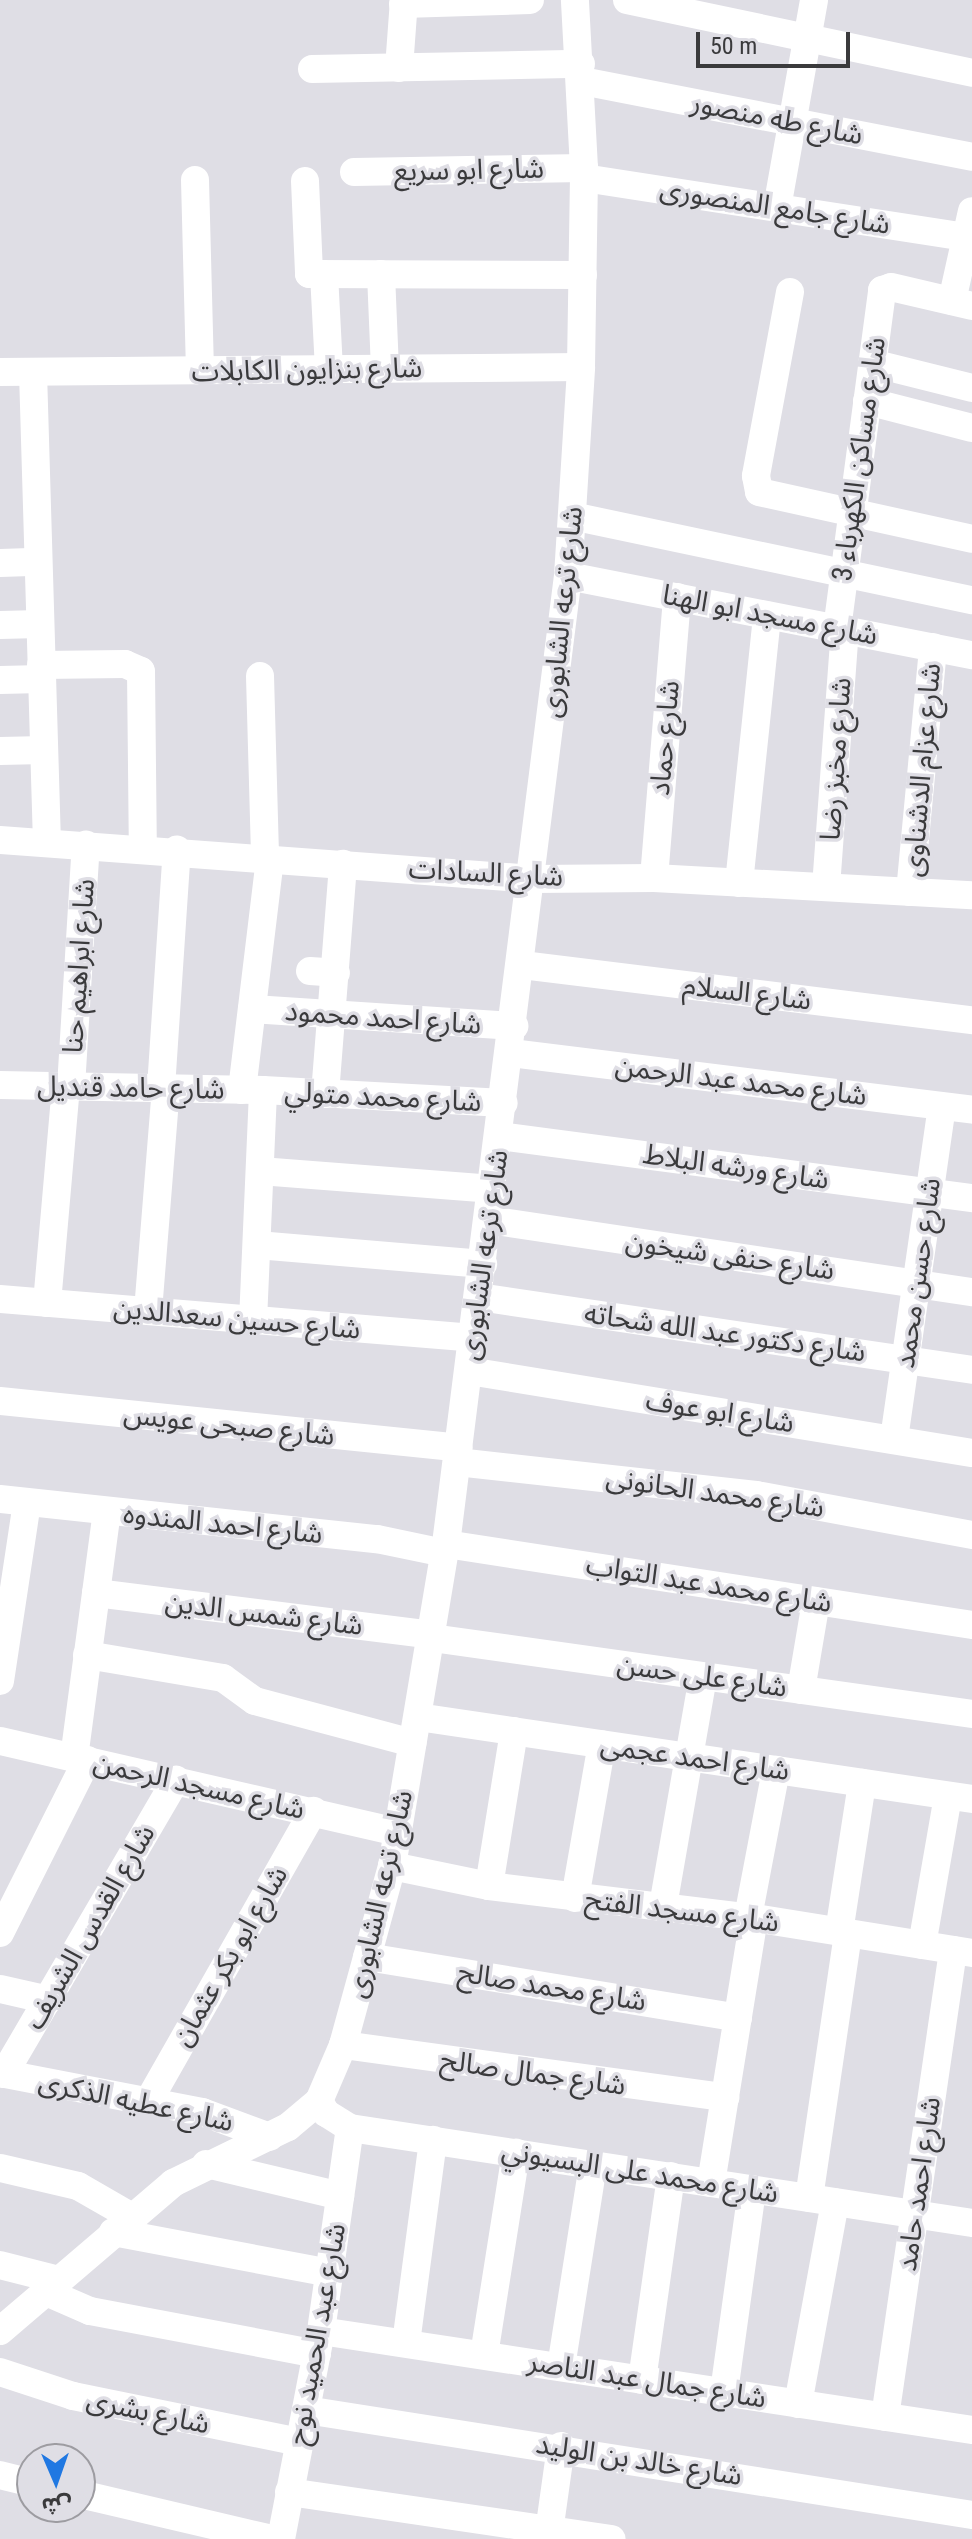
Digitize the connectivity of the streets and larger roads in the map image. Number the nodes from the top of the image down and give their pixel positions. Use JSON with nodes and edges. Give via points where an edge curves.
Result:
{"nodes":[{"id":1,"x":530,"y":0,"type":"edge"},
{"id":2,"x":575,"y":0,"type":"edge"},
{"id":3,"x":627,"y":0,"type":"edge"},
{"id":4,"x":814,"y":0,"type":"edge"},
{"id":5,"x":404,"y":2,"type":"edge"},
{"id":6,"x":807,"y":38,"type":"junction"},
{"id":7,"x":399,"y":68,"type":"junction"},
{"id":8,"x":312,"y":69,"type":"dead end"},
{"id":9,"x":581,"y":73,"type":"junction"},
{"id":10,"x":972,"y":73,"type":"edge"},
{"id":11,"x":792,"y":122,"type":"junction"},
{"id":12,"x":972,"y":157,"type":"edge"},
{"id":13,"x":354,"y":172,"type":"dead end"},
{"id":14,"x":584,"y":173,"type":"junction"},
{"id":15,"x":195,"y":180,"type":"dead end"},
{"id":16,"x":305,"y":181,"type":"dead end"},
{"id":17,"x":777,"y":208,"type":"junction"},
{"id":18,"x":969,"y":224,"type":"edge"},
{"id":19,"x":324,"y":274,"type":"junction"},
{"id":20,"x":381,"y":274,"type":"junction"},
{"id":21,"x":583,"y":275,"type":"junction"},
{"id":22,"x":790,"y":292,"type":"dead end"},
{"id":23,"x":962,"y":304,"type":"edge"},
{"id":24,"x":872,"y":363,"type":"junction"},
{"id":25,"x":581,"y":367,"type":"junction"},
{"id":26,"x":329,"y":369,"type":"junction"},
{"id":27,"x":385,"y":369,"type":"junction"},
{"id":28,"x":200,"y":371,"type":"junction"},
{"id":29,"x":0,"y":372,"type":"edge"},
{"id":30,"x":33,"y":372,"type":"junction"},
{"id":31,"x":972,"y":388,"type":"edge"},
{"id":32,"x":867,"y":401,"type":"junction"},
{"id":33,"x":972,"y":428,"type":"edge"},
{"id":34,"x":852,"y":514,"type":"junction"},
{"id":35,"x":572,"y":516,"type":"junction"},
{"id":36,"x":972,"y":539,"type":"edge"},
{"id":37,"x":38,"y":562,"type":"junction"},
{"id":38,"x":0,"y":563,"type":"edge"},
{"id":39,"x":844,"y":573,"type":"junction"},
{"id":40,"x":568,"y":576,"type":"junction"},
{"id":41,"x":677,"y":597,"type":"junction"},
{"id":42,"x":972,"y":600,"type":"edge"},
{"id":43,"x":767,"y":615,"type":"junction"},
{"id":44,"x":40,"y":624,"type":"junction"},
{"id":45,"x":0,"y":625,"type":"edge"},
{"id":46,"x":841,"y":629,"type":"junction"},
{"id":47,"x":933,"y":647,"type":"junction"},
{"id":48,"x":972,"y":655,"type":"edge"},
{"id":49,"x":42,"y":672,"type":"junction"},
{"id":50,"x":260,"y":676,"type":"dead end"},
{"id":51,"x":0,"y":680,"type":"edge"},
{"id":52,"x":44,"y":750,"type":"junction"},
{"id":53,"x":0,"y":751,"type":"edge"},
{"id":54,"x":0,"y":840,"type":"edge"},
{"id":55,"x":47,"y":842,"type":"junction"},
{"id":56,"x":86,"y":844,"type":"junction"},
{"id":57,"x":143,"y":848,"type":"junction"},
{"id":58,"x":177,"y":850,"type":"junction"},
{"id":59,"x":267,"y":858,"type":"junction"},
{"id":60,"x":343,"y":864,"type":"junction"},
{"id":61,"x":654,"y":878,"type":"junction"},
{"id":62,"x":533,"y":879,"type":"junction"},
{"id":63,"x":739,"y":883,"type":"junction"},
{"id":64,"x":826,"y":887,"type":"junction"},
{"id":65,"x":910,"y":892,"type":"junction"},
{"id":66,"x":972,"y":895,"type":"edge"},
{"id":67,"x":522,"y":965,"type":"junction"},
{"id":68,"x":252,"y":1009,"type":"junction"},
{"id":69,"x":332,"y":1014,"type":"junction"},
{"id":70,"x":972,"y":1020,"type":"edge"},
{"id":71,"x":512,"y":1040,"type":"junction"},
{"id":72,"x":0,"y":1085,"type":"edge"},
{"id":73,"x":68,"y":1087,"type":"junction"},
{"id":74,"x":163,"y":1088,"type":"junction"},
{"id":75,"x":252,"y":1090,"type":"junction"},
{"id":76,"x":325,"y":1094,"type":"junction"},
{"id":77,"x":504,"y":1103,"type":"junction"},
{"id":78,"x":942,"y":1106,"type":"junction"},
{"id":79,"x":972,"y":1110,"type":"edge"},
{"id":80,"x":500,"y":1136,"type":"junction"},
{"id":81,"x":260,"y":1171,"type":"junction"},
{"id":82,"x":493,"y":1189,"type":"junction"},
{"id":83,"x":930,"y":1193,"type":"junction"},
{"id":84,"x":972,"y":1198,"type":"edge"},
{"id":85,"x":489,"y":1220,"type":"junction"},
{"id":86,"x":257,"y":1245,"type":"junction"},
{"id":87,"x":483,"y":1264,"type":"junction"},
{"id":88,"x":916,"y":1283,"type":"junction"},
{"id":89,"x":972,"y":1292,"type":"edge"},
{"id":90,"x":479,"y":1297,"type":"junction"},
{"id":91,"x":0,"y":1299,"type":"edge"},
{"id":92,"x":47,"y":1303,"type":"junction"},
{"id":93,"x":148,"y":1311,"type":"junction"},
{"id":94,"x":253,"y":1321,"type":"junction"},
{"id":95,"x":473,"y":1338,"type":"junction"},
{"id":96,"x":905,"y":1360,"type":"junction"},
{"id":97,"x":972,"y":1370,"type":"edge"},
{"id":98,"x":469,"y":1371,"type":"junction"},
{"id":99,"x":0,"y":1401,"type":"edge"},
{"id":100,"x":894,"y":1439,"type":"junction"},
{"id":101,"x":972,"y":1453,"type":"edge"},
{"id":102,"x":458,"y":1455,"type":"junction"},
{"id":103,"x":14,"y":1501,"type":"edge"},
{"id":104,"x":107,"y":1512,"type":"junction"},
{"id":105,"x":972,"y":1535,"type":"edge"},
{"id":106,"x":445,"y":1549,"type":"junction"},
{"id":107,"x":96,"y":1593,"type":"junction"},
{"id":108,"x":816,"y":1601,"type":"junction"},
{"id":109,"x":972,"y":1625,"type":"edge"},
{"id":110,"x":432,"y":1636,"type":"junction"},
{"id":111,"x":87,"y":1655,"type":"junction"},
{"id":112,"x":703,"y":1676,"type":"junction"},
{"id":113,"x":0,"y":1681,"type":"edge"},
{"id":114,"x":801,"y":1690,"type":"junction"},
{"id":115,"x":972,"y":1714,"type":"edge"},
{"id":116,"x":416,"y":1730,"type":"junction"},
{"id":117,"x":514,"y":1731,"type":"junction"},
{"id":118,"x":0,"y":1741,"type":"edge"},
{"id":119,"x":602,"y":1744,"type":"junction"},
{"id":120,"x":689,"y":1757,"type":"junction"},
{"id":121,"x":80,"y":1759,"type":"junction"},
{"id":122,"x":776,"y":1770,"type":"junction"},
{"id":123,"x":176,"y":1780,"type":"junction"},
{"id":124,"x":862,"y":1783,"type":"junction"},
{"id":125,"x":960,"y":1797,"type":"edge"},
{"id":126,"x":313,"y":1811,"type":"junction"},
{"id":127,"x":397,"y":1832,"type":"junction"},
{"id":128,"x":392,"y":1866,"type":"junction"},
{"id":129,"x":489,"y":1886,"type":"junction"},
{"id":130,"x":575,"y":1898,"type":"junction"},
{"id":131,"x":663,"y":1906,"type":"junction"},
{"id":132,"x":751,"y":1918,"type":"junction"},
{"id":133,"x":844,"y":1932,"type":"junction"},
{"id":134,"x":0,"y":1933,"type":"edge"},
{"id":135,"x":922,"y":1945,"type":"junction"},
{"id":136,"x":963,"y":1952,"type":"edge"},
{"id":137,"x":367,"y":1957,"type":"junction"},
{"id":138,"x":0,"y":1989,"type":"edge"},
{"id":139,"x":49,"y":2000,"type":"junction"},
{"id":140,"x":738,"y":2018,"type":"junction"},
{"id":141,"x":343,"y":2045,"type":"junction"},
{"id":142,"x":2,"y":2074,"type":"edge"},
{"id":143,"x":725,"y":2097,"type":"junction"},
{"id":144,"x":319,"y":2101,"type":"junction"},
{"id":145,"x":148,"y":2102,"type":"junction"},
{"id":146,"x":350,"y":2128,"type":"junction"},
{"id":147,"x":270,"y":2137,"type":"junction"},
{"id":148,"x":433,"y":2140,"type":"junction"},
{"id":149,"x":516,"y":2153,"type":"junction"},
{"id":150,"x":206,"y":2164,"type":"junction"},
{"id":151,"x":593,"y":2165,"type":"junction"},
{"id":152,"x":0,"y":2168,"type":"edge"},
{"id":153,"x":671,"y":2176,"type":"junction"},
{"id":154,"x":711,"y":2183,"type":"junction"},
{"id":155,"x":752,"y":2189,"type":"junction"},
{"id":156,"x":340,"y":2196,"type":"junction"},
{"id":157,"x":822,"y":2200,"type":"junction"},
{"id":158,"x":915,"y":2214,"type":"junction"},
{"id":159,"x":972,"y":2223,"type":"edge"},
{"id":160,"x":122,"y":2224,"type":"junction"},
{"id":161,"x":0,"y":2265,"type":"edge"},
{"id":162,"x":330,"y":2273,"type":"junction"},
{"id":163,"x":53,"y":2286,"type":"junction"},
{"id":164,"x":0,"y":2331,"type":"edge"},
{"id":165,"x":319,"y":2342,"type":"junction"},
{"id":166,"x":406,"y":2343,"type":"junction"},
{"id":167,"x":484,"y":2355,"type":"junction"},
{"id":168,"x":561,"y":2367,"type":"junction"},
{"id":169,"x":0,"y":2372,"type":"edge"},
{"id":170,"x":642,"y":2380,"type":"junction"},
{"id":171,"x":724,"y":2392,"type":"junction"},
{"id":172,"x":798,"y":2404,"type":"junction"},
{"id":173,"x":306,"y":2410,"type":"junction"},
{"id":174,"x":885,"y":2417,"type":"junction"},
{"id":175,"x":972,"y":2430,"type":"edge"},
{"id":176,"x":299,"y":2442,"type":"junction"},
{"id":177,"x":561,"y":2446,"type":"junction"},
{"id":178,"x":289,"y":2492,"type":"junction"},
{"id":179,"x":96,"y":2498,"type":"edge"},
{"id":180,"x":972,"y":2515,"type":"edge"},
{"id":181,"x":549,"y":2534,"type":"edge"},
{"id":182,"x":272,"y":2539,"type":"edge"},
{"id":183,"x":281,"y":2539,"type":"edge"},
{"id":184,"x":612,"y":2539,"type":"edge"}],
"edges":[{"from":1,"to":5,"type":"street"},
{"from":2,"to":9,"type":"street","name":"شارع ترعه الشابورى"},
{"from":3,"to":6,"type":"street"},
{"from":4,"to":6,"type":"street"},
{"from":5,"to":7,"type":"street"},
{"from":6,"to":10,"type":"street"},
{"from":6,"to":11,"type":"street"},
{"from":7,"to":8,"type":"street","name":"شارع طه منصور"},
{"from":7,"to":9,"type":"street","name":"شارع طه منصور"},
{"from":9,"to":11,"type":"street","name":"شارع طه منصور"},
{"from":9,"to":14,"type":"street","name":"شارع ترعه الشابورى"},
{"from":11,"to":12,"type":"street","name":"شارع طه منصور"},
{"from":11,"to":17,"type":"street"},
{"from":13,"to":14,"type":"street","name":"شارع ابو سريع"},
{"from":14,"to":17,"type":"street","name":"شارع جامع المنصورى"},
{"from":14,"to":21,"type":"street","name":"شارع ترعه الشابورى"},
{"from":15,"to":28,"type":"street"},
{"from":16,"to":19,"type":"street","via":[[307,271]]},
{"from":17,"to":18,"type":"street","name":"شارع جامع المنصورى"},
{"from":18,"to":23,"type":"street"},
{"from":19,"to":20,"type":"street"},
{"from":19,"to":26,"type":"street"},
{"from":20,"to":21,"type":"street"},
{"from":20,"to":27,"type":"street"},
{"from":21,"to":25,"type":"street","name":"شارع ترعه الشابورى"},
{"from":22,"to":34,"type":"street","via":[[757,487],[763,496]]},
{"from":23,"to":24,"type":"street","name":"شارع مساكن الكهرباء 3","via":[[891,287],[882,290]]},
{"from":24,"to":31,"type":"street"},
{"from":24,"to":32,"type":"street","name":"شارع مساكن الكهرباء 3"},
{"from":25,"to":27,"type":"street","name":"شارع بنزايون الكابلات"},
{"from":25,"to":35,"type":"street","name":"شارع ترعه الشابورى"},
{"from":26,"to":27,"type":"street","name":"شارع بنزايون الكابلات"},
{"from":26,"to":28,"type":"street","name":"شارع بنزايون الكابلات"},
{"from":28,"to":30,"type":"street","name":"شارع بنزايون الكابلات"},
{"from":29,"to":30,"type":"street","name":"شارع بنزايون الكابلات"},
{"from":30,"to":37,"type":"street"},
{"from":32,"to":33,"type":"street"},
{"from":32,"to":34,"type":"street","name":"شارع مساكن الكهرباء 3"},
{"from":34,"to":36,"type":"street"},
{"from":34,"to":39,"type":"street","name":"شارع مساكن الكهرباء 3"},
{"from":35,"to":39,"type":"street"},
{"from":35,"to":40,"type":"street","name":"شارع ترعه الشابورى"},
{"from":37,"to":38,"type":"street"},
{"from":37,"to":44,"type":"street"},
{"from":39,"to":42,"type":"street"},
{"from":39,"to":46,"type":"street","name":"شارع مساكن الكهرباء 3"},
{"from":40,"to":41,"type":"street","name":"شارع مسجد ابو الهنا"},
{"from":40,"to":62,"type":"street","name":"شارع ترعه الشابورى"},
{"from":41,"to":43,"type":"street","name":"شارع مسجد ابو الهنا"},
{"from":41,"to":61,"type":"street","name":"شارع حماد"},
{"from":43,"to":46,"type":"street","name":"شارع مسجد ابو الهنا"},
{"from":43,"to":63,"type":"street"},
{"from":44,"to":45,"type":"street"},
{"from":44,"to":49,"type":"street"},
{"from":46,"to":47,"type":"street","name":"شارع مسجد ابو الهنا"},
{"from":46,"to":64,"type":"street","name":"شارع مخبز رضا"},
{"from":47,"to":48,"type":"street","name":"شارع مسجد ابو الهنا"},
{"from":47,"to":65,"type":"street","name":"شارع عزام الدشناوى"},
{"from":49,"to":51,"type":"street"},
{"from":49,"to":52,"type":"street"},
{"from":49,"to":57,"type":"street","via":[[134,665],[142,680]]},
{"from":50,"to":59,"type":"street"},
{"from":52,"to":53,"type":"street"},
{"from":52,"to":55,"type":"street"},
{"from":54,"to":55,"type":"street","name":"شارع السادات"},
{"from":55,"to":56,"type":"street","name":"شارع السادات"},
{"from":56,"to":57,"type":"street","name":"شارع السادات"},
{"from":56,"to":73,"type":"street","name":"شارع ابراهيم حنا"},
{"from":57,"to":58,"type":"street","name":"شارع السادات"},
{"from":58,"to":59,"type":"street","name":"شارع السادات"},
{"from":58,"to":74,"type":"street"},
{"from":59,"to":60,"type":"street","name":"شارع السادات"},
{"from":59,"to":68,"type":"street"},
{"from":60,"to":62,"type":"street","name":"شارع السادات"},
{"from":60,"to":69,"type":"street","via":[[323,972]]},
{"from":61,"to":62,"type":"street","name":"شارع السادات"},
{"from":61,"to":63,"type":"street","name":"شارع السادات"},
{"from":62,"to":67,"type":"street","name":"شارع ترعه الشابورى"},
{"from":63,"to":64,"type":"street","name":"شارع السادات"},
{"from":64,"to":65,"type":"street","name":"شارع السادات"},
{"from":65,"to":66,"type":"street","name":"شارع السادات"},
{"from":67,"to":70,"type":"street","name":"شارع السلام"},
{"from":67,"to":71,"type":"street","name":"شارع ترعه الشابورى"},
{"from":68,"to":69,"type":"street","name":"شارع احمد محمود"},
{"from":68,"to":75,"type":"street"},
{"from":69,"to":71,"type":"street","name":"شارع احمد محمود"},
{"from":69,"to":76,"type":"street"},
{"from":71,"to":77,"type":"street","name":"شارع ترعه الشابورى"},
{"from":71,"to":78,"type":"street","name":"شارع محمد عبد الرحمن"},
{"from":72,"to":73,"type":"street","name":"شارع حامد قنديل"},
{"from":73,"to":74,"type":"street","name":"شارع حامد قنديل"},
{"from":73,"to":92,"type":"street","name":"شارع ابراهيم حنا"},
{"from":74,"to":75,"type":"street","name":"شارع حامد قنديل"},
{"from":74,"to":93,"type":"street"},
{"from":75,"to":76,"type":"street","name":"شارع محمد متولي"},
{"from":75,"to":81,"type":"street"},
{"from":76,"to":77,"type":"street","name":"شارع محمد متولي"},
{"from":77,"to":80,"type":"street","name":"شارع ترعه الشابورى"},
{"from":78,"to":79,"type":"street","name":"شارع محمد عبد الرحمن"},
{"from":78,"to":83,"type":"street","name":"شارع حسن محمد"},
{"from":80,"to":82,"type":"street","name":"شارع ترعه الشابورى"},
{"from":80,"to":83,"type":"street","name":"شارع ورشه البلاط"},
{"from":81,"to":82,"type":"street"},
{"from":81,"to":86,"type":"street"},
{"from":82,"to":85,"type":"street","name":"شارع ترعه الشابورى"},
{"from":83,"to":84,"type":"street","name":"شارع ورشه البلاط"},
{"from":83,"to":88,"type":"street","name":"شارع حسن محمد"},
{"from":85,"to":87,"type":"street","name":"شارع ترعه الشابورى"},
{"from":85,"to":88,"type":"street","name":"شارع حنفى شيخون"},
{"from":86,"to":87,"type":"street"},
{"from":86,"to":94,"type":"street"},
{"from":87,"to":90,"type":"street","name":"شارع ترعه الشابورى"},
{"from":88,"to":89,"type":"street","name":"شارع حنفى شيخون"},
{"from":88,"to":96,"type":"street","name":"شارع حسن محمد"},
{"from":90,"to":95,"type":"street","name":"شارع ترعه الشابورى"},
{"from":90,"to":96,"type":"street","name":"شارع دكتور عبد الله شحاته"},
{"from":91,"to":92,"type":"street","name":"شارع حسين سعدالدين"},
{"from":92,"to":93,"type":"street","name":"شارع حسين سعدالدين"},
{"from":93,"to":94,"type":"street","name":"شارع حسين سعدالدين"},
{"from":94,"to":95,"type":"street","name":"شارع حسين سعدالدين"},
{"from":95,"to":98,"type":"street","name":"شارع ترعه الشابورى"},
{"from":96,"to":97,"type":"street","name":"شارع دكتور عبد الله شحاته"},
{"from":96,"to":100,"type":"street","name":"شارع حسن محمد"},
{"from":98,"to":100,"type":"street","name":"شارع ابو عوف"},
{"from":98,"to":102,"type":"street","name":"شارع ترعه الشابورى"},
{"from":99,"to":102,"type":"street","name":"شارع صبحى عويس"},
{"from":100,"to":101,"type":"street","name":"شارع ابو عوف"},
{"from":102,"to":105,"type":"street","name":"شارع محمد الحانونى","via":[[756,1495]]},
{"from":102,"to":106,"type":"street","name":"شارع ترعه الشابورى"},
{"from":103,"to":104,"type":"street","name":"شارع احمد المندوه"},
{"from":103,"to":113,"type":"street"},
{"from":104,"to":106,"type":"street","name":"شارع احمد المندوه"},
{"from":104,"to":107,"type":"street"},
{"from":106,"to":108,"type":"street","name":"شارع محمد عبد التواب"},
{"from":106,"to":110,"type":"street","name":"شارع ترعه الشابورى"},
{"from":107,"to":110,"type":"street","name":"شارع شمس الدين"},
{"from":107,"to":111,"type":"street"},
{"from":108,"to":109,"type":"street","name":"شارع محمد عبد التواب"},
{"from":108,"to":114,"type":"street"},
{"from":110,"to":112,"type":"street","name":"شارع على حسن"},
{"from":110,"to":116,"type":"street","name":"شارع ترعه الشابورى"},
{"from":111,"to":116,"type":"street","name":"شارع احمد عجمى","via":[[223,1678],[255,1701]]},
{"from":111,"to":121,"type":"street"},
{"from":112,"to":114,"type":"street","name":"شارع على حسن"},
{"from":112,"to":120,"type":"street"},
{"from":114,"to":115,"type":"street","name":"شارع على حسن"},
{"from":116,"to":117,"type":"street","name":"شارع احمد عجمى"},
{"from":116,"to":127,"type":"street","name":"شارع ترعه الشابورى"},
{"from":117,"to":119,"type":"street","name":"شارع احمد عجمى"},
{"from":117,"to":129,"type":"street"},
{"from":118,"to":121,"type":"street","name":"شارع مسجد الرحمن"},
{"from":119,"to":120,"type":"street","name":"شارع احمد عجمى"},
{"from":119,"to":130,"type":"street"},
{"from":120,"to":122,"type":"street","name":"شارع احمد عجمى"},
{"from":120,"to":131,"type":"street"},
{"from":121,"to":123,"type":"street","name":"شارع مسجد الرحمن"},
{"from":121,"to":134,"type":"street"},
{"from":122,"to":124,"type":"street","name":"شارع احمد عجمى"},
{"from":122,"to":132,"type":"street"},
{"from":123,"to":126,"type":"street","name":"شارع مسجد الرحمن"},
{"from":123,"to":139,"type":"street","name":"شارع القدس الشريف"},
{"from":124,"to":125,"type":"street","name":"شارع احمد عجمى"},
{"from":124,"to":133,"type":"street"},
{"from":125,"to":135,"type":"street"},
{"from":126,"to":127,"type":"street","name":"شارع مسجد الرحمن"},
{"from":126,"to":145,"type":"street","name":"شارع ابو بكر عثمان"},
{"from":127,"to":128,"type":"street","name":"شارع ترعه الشابورى"},
{"from":128,"to":129,"type":"street","name":"شارع مسجد الفتح"},
{"from":128,"to":137,"type":"street","name":"شارع ترعه الشابورى"},
{"from":129,"to":130,"type":"street","name":"شارع مسجد الفتح"},
{"from":130,"to":131,"type":"street","name":"شارع مسجد الفتح"},
{"from":131,"to":132,"type":"street","name":"شارع مسجد الفتح"},
{"from":132,"to":133,"type":"street","name":"شارع مسجد الفتح"},
{"from":132,"to":140,"type":"street"},
{"from":133,"to":135,"type":"street","name":"شارع مسجد الفتح"},
{"from":133,"to":157,"type":"street"},
{"from":135,"to":136,"type":"street","name":"شارع مسجد الفتح"},
{"from":136,"to":158,"type":"street","name":"شارع احمد حامد"},
{"from":137,"to":140,"type":"street","name":"شارع محمد صالح"},
{"from":137,"to":141,"type":"street","name":"شارع ترعه الشابورى"},
{"from":138,"to":139,"type":"street"},
{"from":139,"to":142,"type":"street","name":"شارع القدس الشريف"},
{"from":140,"to":143,"type":"street"},
{"from":141,"to":143,"type":"street","name":"شارع جمال صالح"},
{"from":141,"to":144,"type":"street","name":"شارع ترعه الشابورى"},
{"from":142,"to":145,"type":"street","name":"شارع عطيه الذكرى"},
{"from":143,"to":154,"type":"street"},
{"from":144,"to":146,"type":"street","via":[[326,2113]]},
{"from":144,"to":147,"type":"street"},
{"from":145,"to":147,"type":"street","name":"شارع عطيه الذكرى","via":[[214,2116]]},
{"from":146,"to":148,"type":"street","name":"شارع محمد على البسيوني"},
{"from":146,"to":156,"type":"street","name":"شارع عبد الحميد نوح"},
{"from":147,"to":150,"type":"street"},
{"from":148,"to":149,"type":"street","name":"شارع محمد على البسيوني"},
{"from":148,"to":166,"type":"street"},
{"from":149,"to":151,"type":"street","name":"شارع محمد على البسيوني"},
{"from":149,"to":167,"type":"street"},
{"from":150,"to":156,"type":"street"},
{"from":150,"to":160,"type":"street"},
{"from":151,"to":153,"type":"street","name":"شارع محمد على البسيوني"},
{"from":151,"to":168,"type":"street"},
{"from":152,"to":160,"type":"street","via":[[78,2186]]},
{"from":153,"to":154,"type":"street","name":"شارع محمد على البسيوني"},
{"from":153,"to":170,"type":"street"},
{"from":154,"to":155,"type":"street","name":"شارع محمد على البسيوني"},
{"from":155,"to":157,"type":"street","name":"شارع محمد على البسيوني"},
{"from":155,"to":171,"type":"street"},
{"from":156,"to":162,"type":"street","name":"شارع عبد الحميد نوح"},
{"from":157,"to":158,"type":"street","name":"شارع محمد على البسيوني"},
{"from":157,"to":172,"type":"street"},
{"from":158,"to":159,"type":"street","name":"شارع محمد على البسيوني"},
{"from":158,"to":174,"type":"street","name":"شارع احمد حامد"},
{"from":160,"to":162,"type":"street"},
{"from":160,"to":163,"type":"street"},
{"from":161,"to":163,"type":"street","name":"شارع جمال عبد الناصر"},
{"from":162,"to":165,"type":"street","name":"شارع عبد الحميد نوح"},
{"from":163,"to":164,"type":"street"},
{"from":163,"to":165,"type":"street","name":"شارع جمال عبد الناصر","via":[[90,2311]]},
{"from":165,"to":166,"type":"street","name":"شارع جمال عبد الناصر"},
{"from":165,"to":173,"type":"street","name":"شارع عبد الحميد نوح"},
{"from":166,"to":167,"type":"street","name":"شارع جمال عبد الناصر"},
{"from":167,"to":168,"type":"street","name":"شارع جمال عبد الناصر"},
{"from":168,"to":170,"type":"street","name":"شارع جمال عبد الناصر"},
{"from":169,"to":176,"type":"street","name":"شارع بشرى","via":[[73,2396]]},
{"from":170,"to":171,"type":"street","name":"شارع جمال عبد الناصر"},
{"from":171,"to":172,"type":"street","name":"شارع جمال عبد الناصر"},
{"from":172,"to":174,"type":"street","name":"شارع جمال عبد الناصر"},
{"from":173,"to":176,"type":"street","name":"شارع عبد الحميد نوح"},
{"from":173,"to":177,"type":"street","name":"شارع خالد بن الوليد"},
{"from":174,"to":175,"type":"street","name":"شارع جمال عبد الناصر"},
{"from":176,"to":178,"type":"street","name":"شارع عبد الحميد نوح"},
{"from":177,"to":180,"type":"street","name":"شارع خالد بن الوليد"},
{"from":177,"to":181,"type":"street"},
{"from":178,"to":181,"type":"street"},
{"from":178,"to":183,"type":"street","name":"شارع عبد الحميد نوح"},
{"from":179,"to":182,"type":"street"},
{"from":181,"to":184,"type":"street"}]}
